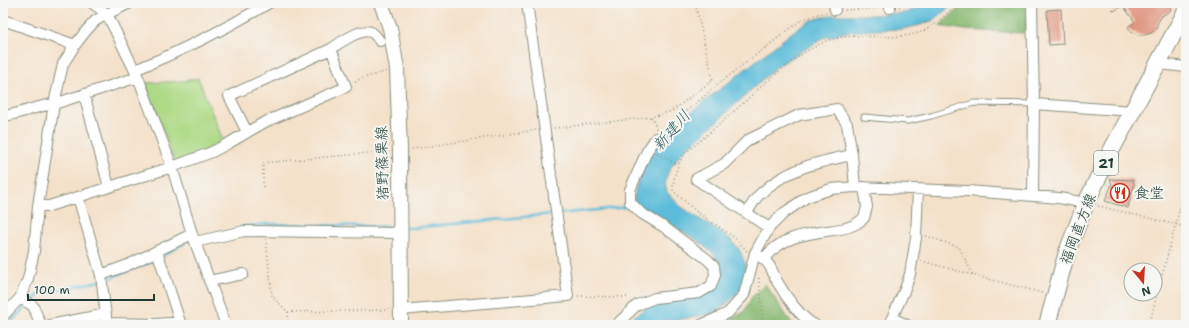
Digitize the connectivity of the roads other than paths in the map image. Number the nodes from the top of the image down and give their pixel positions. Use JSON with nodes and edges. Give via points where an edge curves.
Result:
{"nodes":[{"id":1,"x":92,"y":3,"type":"edge"},
{"id":2,"x":130,"y":3,"type":"edge"},
{"id":3,"x":269,"y":3,"type":"edge"},
{"id":4,"x":381,"y":3,"type":"edge"},
{"id":5,"x":527,"y":3,"type":"edge"},
{"id":6,"x":1032,"y":3,"type":"edge"},
{"id":7,"x":1186,"y":11,"type":"edge"},
{"id":8,"x":107,"y":14,"type":"junction"},
{"id":9,"x":3,"y":20,"type":"edge"},
{"id":10,"x":380,"y":40,"type":"dead end"},
{"id":11,"x":75,"y":45,"type":"junction"},
{"id":12,"x":331,"y":49,"type":"junction"},
{"id":13,"x":1159,"y":64,"type":"junction"},
{"id":14,"x":1186,"y":67,"type":"edge"},
{"id":15,"x":136,"y":73,"type":"junction"},
{"id":16,"x":84,"y":94,"type":"junction"},
{"id":17,"x":54,"y":104,"type":"junction"},
{"id":18,"x":1034,"y":104,"type":"junction"},
{"id":19,"x":1133,"y":111,"type":"junction"},
{"id":20,"x":3,"y":116,"type":"edge"},
{"id":21,"x":864,"y":117,"type":"dead end"},
{"id":22,"x":247,"y":132,"type":"junction"},
{"id":23,"x":656,"y":138,"type":"road end"},
{"id":24,"x":852,"y":155,"type":"junction"},
{"id":25,"x":172,"y":166,"type":"junction"},
{"id":26,"x":860,"y":187,"type":"junction"},
{"id":27,"x":109,"y":188,"type":"junction"},
{"id":28,"x":918,"y":190,"type":"junction"},
{"id":29,"x":1033,"y":196,"type":"junction"},
{"id":30,"x":78,"y":198,"type":"junction"},
{"id":31,"x":1086,"y":203,"type":"junction"},
{"id":32,"x":38,"y":206,"type":"junction"},
{"id":33,"x":747,"y":213,"type":"junction"},
{"id":34,"x":769,"y":228,"type":"junction"},
{"id":35,"x":400,"y":233,"type":"junction"},
{"id":36,"x":193,"y":238,"type":"junction"},
{"id":37,"x":157,"y":251,"type":"junction"},
{"id":38,"x":755,"y":253,"type":"junction"},
{"id":39,"x":764,"y":259,"type":"junction"},
{"id":40,"x":243,"y":274,"type":"dead end"},
{"id":41,"x":101,"y":275,"type":"junction"},
{"id":42,"x":209,"y":281,"type":"junction"},
{"id":43,"x":20,"y":298,"type":"junction"},
{"id":44,"x":400,"y":310,"type":"junction"},
{"id":45,"x":3,"y":316,"type":"edge"},
{"id":46,"x":107,"y":321,"type":"edge"},
{"id":47,"x":722,"y":321,"type":"edge"},
{"id":48,"x":890,"y":322,"type":"edge"},
{"id":49,"x":41,"y":325,"type":"edge"},
{"id":50,"x":50,"y":325,"type":"edge"},
{"id":51,"x":226,"y":325,"type":"edge"},
{"id":52,"x":401,"y":325,"type":"edge"},
{"id":53,"x":616,"y":325,"type":"edge"},
{"id":54,"x":701,"y":325,"type":"edge"},
{"id":55,"x":815,"y":325,"type":"edge"},
{"id":56,"x":907,"y":325,"type":"edge"},
{"id":57,"x":1047,"y":325,"type":"edge"}],
"edges":[{"from":1,"to":8,"type":"street"},
{"from":2,"to":8,"type":"street"},
{"from":3,"to":15,"type":"street","via":[[234,24]]},
{"from":4,"to":35,"type":"main road","name":"猪野篠栗線","via":[[390,28],[397,69]]},
{"from":5,"to":44,"type":"street","via":[[568,296]]},
{"from":6,"to":18,"type":"street"},
{"from":7,"to":13,"type":"main road","name":"福岡直方線","number":"21"},
{"from":8,"to":11,"type":"street","via":[[95,21]]},
{"from":8,"to":15,"type":"street"},
{"from":9,"to":11,"type":"street"},
{"from":10,"to":12,"type":"street","via":[[371,32],[363,31]]},
{"from":11,"to":17,"type":"street","via":[[63,64]]},
{"from":12,"to":22,"type":"street","via":[[346,87]]},
{"from":12,"to":22,"type":"street","via":[[229,96]]},
{"from":13,"to":14,"type":"street"},
{"from":13,"to":19,"type":"main road","name":"福岡直方線","number":"21"},
{"from":15,"to":16,"type":"street"},
{"from":15,"to":25,"type":"street"},
{"from":16,"to":17,"type":"street"},
{"from":16,"to":27,"type":"street"},
{"from":17,"to":20,"type":"street"},
{"from":17,"to":32,"type":"street"},
{"from":18,"to":19,"type":"street"},
{"from":18,"to":21,"type":"lane","via":[[974,102],[908,121]]},
{"from":18,"to":29,"type":"street"},
{"from":19,"to":31,"type":"main road","name":"福岡直方線","number":"21"},
{"from":22,"to":25,"type":"street","via":[[212,152]]},
{"from":23,"to":53,"type":"street","via":[[630,190],[630,202],[641,213],[708,258],[714,266],[715,275],[711,286],[699,293],[655,298],[637,305]]},
{"from":24,"to":26,"type":"street"},
{"from":24,"to":33,"type":"street","via":[[817,162],[795,170],[758,196]]},
{"from":24,"to":33,"type":"street","via":[[847,124],[836,109],[799,115],[748,140],[724,164],[696,179]]},
{"from":25,"to":27,"type":"street"},
{"from":25,"to":36,"type":"street"},
{"from":26,"to":28,"type":"street"},
{"from":26,"to":34,"type":"street","via":[[831,189],[807,197],[784,213]]},
{"from":26,"to":39,"type":"street","via":[[867,207],[864,218],[840,230],[792,238],[779,244]]},
{"from":27,"to":30,"type":"street"},
{"from":28,"to":29,"type":"street"},
{"from":28,"to":48,"type":"street","via":[[916,233],[910,274]]},
{"from":29,"to":31,"type":"street"},
{"from":30,"to":32,"type":"street","via":[[49,206]]},
{"from":30,"to":41,"type":"street"},
{"from":31,"to":57,"type":"main road","name":"福岡直方線","number":"21","via":[[1067,252]]},
{"from":32,"to":43,"type":"street","via":[[34,251],[28,279]]},
{"from":33,"to":34,"type":"street"},
{"from":34,"to":38,"type":"street"},
{"from":35,"to":36,"type":"street","via":[[244,230]]},
{"from":35,"to":44,"type":"main road","name":"猪野篠栗線"},
{"from":36,"to":37,"type":"street"},
{"from":36,"to":42,"type":"street"},
{"from":37,"to":41,"type":"street"},
{"from":37,"to":46,"type":"street","via":[[180,322],[156,324]]},
{"from":38,"to":39,"type":"street"},
{"from":38,"to":47,"type":"street","via":[[744,295]]},
{"from":39,"to":55,"type":"street","via":[[769,263],[783,292],[807,321]]},
{"from":40,"to":42,"type":"street"},
{"from":41,"to":46,"type":"street"},
{"from":42,"to":51,"type":"street"},
{"from":43,"to":45,"type":"street"},
{"from":43,"to":49,"type":"street","via":[[33,306]]},
{"from":44,"to":52,"type":"main road","name":"猪野篠栗線"},
{"from":46,"to":50,"type":"street"},
{"from":47,"to":54,"type":"street"},
{"from":48,"to":56,"type":"street"}]}
